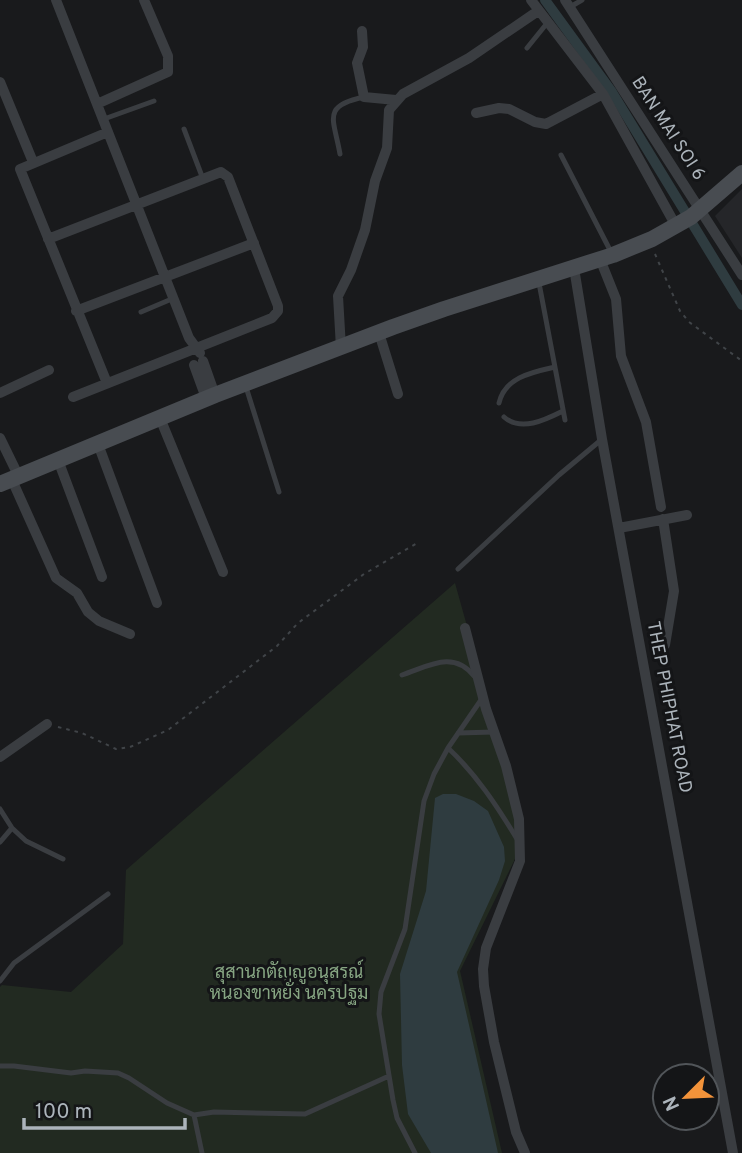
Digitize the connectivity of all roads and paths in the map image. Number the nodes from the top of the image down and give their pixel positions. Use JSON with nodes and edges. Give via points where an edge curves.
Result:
{"nodes":[{"id":1,"x":56,"y":0,"type":"edge"},
{"id":2,"x":144,"y":0,"type":"edge"},
{"id":3,"x":531,"y":0,"type":"edge"},
{"id":4,"x":582,"y":0,"type":"edge"},
{"id":5,"x":567,"y":4,"type":"edge"},
{"id":6,"x":538,"y":11,"type":"junction"},
{"id":7,"x":548,"y":22,"type":"junction"},
{"id":8,"x":362,"y":31,"type":"dead end"},
{"id":9,"x":527,"y":48,"type":"dead end"},
{"id":10,"x":0,"y":82,"type":"edge"},
{"id":11,"x":603,"y":94,"type":"junction"},
{"id":12,"x":364,"y":97,"type":"junction"},
{"id":13,"x":396,"y":100,"type":"junction"},
{"id":14,"x":154,"y":101,"type":"dead end"},
{"id":15,"x":97,"y":104,"type":"junction"},
{"id":16,"x":476,"y":113,"type":"dead end"},
{"id":17,"x":103,"y":120,"type":"junction"},
{"id":18,"x":184,"y":130,"type":"dead end"},
{"id":19,"x":108,"y":132,"type":"junction"},
{"id":20,"x":340,"y":154,"type":"dead end"},
{"id":21,"x":561,"y":155,"type":"dead end"},
{"id":22,"x":33,"y":162,"type":"junction"},
{"id":23,"x":742,"y":173,"type":"edge"},
{"id":24,"x":203,"y":179,"type":"junction"},
{"id":25,"x":137,"y":205,"type":"junction"},
{"id":26,"x":688,"y":218,"type":"junction"},
{"id":27,"x":48,"y":239,"type":"junction"},
{"id":28,"x":648,"y":241,"type":"junction"},
{"id":29,"x":254,"y":243,"type":"junction"},
{"id":30,"x":606,"y":257,"type":"junction"},
{"id":31,"x":574,"y":268,"type":"junction"},
{"id":32,"x":742,"y":275,"type":"edge"},
{"id":33,"x":165,"y":276,"type":"junction"},
{"id":34,"x":538,"y":279,"type":"junction"},
{"id":35,"x":174,"y":298,"type":"junction"},
{"id":36,"x":76,"y":311,"type":"junction"},
{"id":37,"x":141,"y":312,"type":"dead end"},
{"id":38,"x":379,"y":333,"type":"junction"},
{"id":39,"x":341,"y":348,"type":"junction"},
{"id":40,"x":196,"y":356,"type":"junction"},
{"id":41,"x":742,"y":361,"type":"edge"},
{"id":42,"x":555,"y":367,"type":"junction"},
{"id":43,"x":49,"y":370,"type":"dead end"},
{"id":44,"x":107,"y":383,"type":"junction"},
{"id":45,"x":245,"y":384,"type":"junction"},
{"id":46,"x":0,"y":393,"type":"edge"},
{"id":47,"x":398,"y":394,"type":"dead end"},
{"id":48,"x":211,"y":396,"type":"junction"},
{"id":49,"x":73,"y":397,"type":"dead end"},
{"id":50,"x":499,"y":403,"type":"dead end"},
{"id":51,"x":563,"y":411,"type":"junction"},
{"id":52,"x":504,"y":417,"type":"dead end"},
{"id":53,"x":160,"y":418,"type":"junction"},
{"id":54,"x":565,"y":420,"type":"dead end"},
{"id":55,"x":0,"y":438,"type":"edge"},
{"id":56,"x":602,"y":439,"type":"junction"},
{"id":57,"x":98,"y":444,"type":"junction"},
{"id":58,"x":58,"y":460,"type":"junction"},
{"id":59,"x":10,"y":480,"type":"edge"},
{"id":60,"x":279,"y":492,"type":"dead end"},
{"id":61,"x":660,"y":507,"type":"dead end"},
{"id":62,"x":687,"y":515,"type":"dead end"},
{"id":63,"x":663,"y":519,"type":"junction"},
{"id":64,"x":619,"y":528,"type":"junction"},
{"id":65,"x":419,"y":542,"type":"dead end"},
{"id":66,"x":458,"y":569,"type":"dead end"},
{"id":67,"x":223,"y":572,"type":"dead end"},
{"id":68,"x":102,"y":578,"type":"dead end"},
{"id":69,"x":157,"y":603,"type":"dead end"},
{"id":70,"x":465,"y":628,"type":"dead end"},
{"id":71,"x":130,"y":634,"type":"dead end"},
{"id":72,"x":665,"y":645,"type":"dead end"},
{"id":73,"x":402,"y":675,"type":"dead end"},
{"id":74,"x":480,"y":684,"type":"junction"},
{"id":75,"x":483,"y":697,"type":"junction"},
{"id":76,"x":47,"y":724,"type":"joint"},
{"id":77,"x":494,"y":732,"type":"junction"},
{"id":78,"x":458,"y":733,"type":"junction"},
{"id":79,"x":448,"y":748,"type":"junction"},
{"id":80,"x":0,"y":757,"type":"edge"},
{"id":81,"x":0,"y":809,"type":"edge"},
{"id":82,"x":12,"y":828,"type":"junction"},
{"id":83,"x":0,"y":842,"type":"edge"},
{"id":84,"x":521,"y":845,"type":"junction"},
{"id":85,"x":63,"y":859,"type":"dead end"},
{"id":86,"x":108,"y":894,"type":"dead end"},
{"id":87,"x":0,"y":981,"type":"edge"},
{"id":88,"x":0,"y":1066,"type":"edge"},
{"id":89,"x":389,"y":1076,"type":"junction"},
{"id":90,"x":194,"y":1115,"type":"junction"},
{"id":91,"x":202,"y":1153,"type":"edge"},
{"id":92,"x":415,"y":1153,"type":"edge"},
{"id":93,"x":524,"y":1153,"type":"edge"},
{"id":94,"x":733,"y":1153,"type":"edge"}],
"edges":[{"from":1,"to":15,"type":"street"},
{"from":2,"to":15,"type":"street","via":[[168,57],[168,72]]},
{"from":3,"to":6,"type":"street"},
{"from":4,"to":5,"type":"lane"},
{"from":5,"to":26,"type":"street","name":"BAN MAI SOI 6"},
{"from":6,"to":7,"type":"street"},
{"from":6,"to":13,"type":"street"},
{"from":7,"to":9,"type":"lane"},
{"from":7,"to":11,"type":"street"},
{"from":8,"to":12,"type":"street","via":[[357,63]]},
{"from":10,"to":22,"type":"street"},
{"from":11,"to":16,"type":"street","via":[[546,124],[509,109]]},
{"from":11,"to":26,"type":"street"},
{"from":12,"to":13,"type":"street"},
{"from":12,"to":20,"type":"lane","via":[[342,102],[334,109]]},
{"from":13,"to":39,"type":"street","via":[[387,116],[387,148],[365,230],[338,296]]},
{"from":14,"to":17,"type":"lane"},
{"from":15,"to":17,"type":"street"},
{"from":17,"to":19,"type":"street"},
{"from":18,"to":24,"type":"lane"},
{"from":19,"to":22,"type":"street"},
{"from":19,"to":25,"type":"street"},
{"from":21,"to":30,"type":"lane"},
{"from":22,"to":27,"type":"street","via":[[20,169]]},
{"from":23,"to":26,"type":"main road"},
{"from":24,"to":25,"type":"street"},
{"from":24,"to":29,"type":"street","via":[[221,172],[228,177]]},
{"from":25,"to":27,"type":"street"},
{"from":25,"to":33,"type":"street"},
{"from":26,"to":28,"type":"main road"},
{"from":26,"to":32,"type":"street","name":"BAN MAI SOI 6"},
{"from":27,"to":36,"type":"street"},
{"from":28,"to":30,"type":"main road"},
{"from":28,"to":41,"type":"path","via":[[680,312]]},
{"from":29,"to":33,"type":"street"},
{"from":29,"to":40,"type":"street","via":[[278,311]]},
{"from":30,"to":31,"type":"main road"},
{"from":30,"to":61,"type":"street","via":[[616,299],[621,356],[646,422]]},
{"from":31,"to":34,"type":"main road"},
{"from":31,"to":56,"type":"street","name":"THEP PHIPHAT ROAD"},
{"from":33,"to":35,"type":"street"},
{"from":33,"to":36,"type":"street"},
{"from":34,"to":38,"type":"main road"},
{"from":34,"to":42,"type":"lane"},
{"from":35,"to":37,"type":"lane"},
{"from":35,"to":40,"type":"street"},
{"from":36,"to":44,"type":"street"},
{"from":38,"to":39,"type":"main road"},
{"from":38,"to":47,"type":"street"},
{"from":39,"to":45,"type":"main road"},
{"from":40,"to":44,"type":"street"},
{"from":40,"to":48,"type":"street"},
{"from":42,"to":50,"type":"lane","via":[[509,384]]},
{"from":42,"to":51,"type":"lane"},
{"from":43,"to":46,"type":"street"},
{"from":44,"to":49,"type":"street"},
{"from":45,"to":48,"type":"main road"},
{"from":45,"to":60,"type":"lane"},
{"from":48,"to":53,"type":"main road"},
{"from":51,"to":52,"type":"lane","via":[[545,420],[517,424]]},
{"from":51,"to":54,"type":"lane"},
{"from":53,"to":57,"type":"main road"},
{"from":53,"to":67,"type":"street"},
{"from":55,"to":59,"type":"street"},
{"from":56,"to":64,"type":"street","name":"THEP PHIPHAT ROAD"},
{"from":56,"to":66,"type":"lane"},
{"from":57,"to":58,"type":"main road"},
{"from":57,"to":69,"type":"street"},
{"from":58,"to":59,"type":"main road"},
{"from":58,"to":68,"type":"street"},
{"from":59,"to":71,"type":"street","via":[[56,578],[77,593],[99,621]]},
{"from":62,"to":63,"type":"street"},
{"from":63,"to":64,"type":"street"},
{"from":63,"to":72,"type":"street","via":[[674,591]]},
{"from":64,"to":94,"type":"street","name":"THEP PHIPHAT ROAD"},
{"from":65,"to":76,"type":"path","via":[[364,574],[298,623],[277,646],[168,730],[116,749]]},
{"from":70,"to":74,"type":"street"},
{"from":73,"to":74,"type":"lane","via":[[455,661]]},
{"from":74,"to":75,"type":"street"},
{"from":75,"to":77,"type":"street"},
{"from":75,"to":78,"type":"lane"},
{"from":76,"to":80,"type":"street"},
{"from":77,"to":78,"type":"lane"},
{"from":77,"to":84,"type":"street","via":[[519,819]]},
{"from":78,"to":79,"type":"lane"},
{"from":79,"to":84,"type":"lane","via":[[492,799]]},
{"from":79,"to":89,"type":"lane","via":[[424,801],[405,929],[381,992],[379,1014]]},
{"from":81,"to":82,"type":"lane"},
{"from":82,"to":83,"type":"lane"},
{"from":82,"to":85,"type":"lane","via":[[26,841]]},
{"from":84,"to":93,"type":"street","via":[[520,861],[486,948],[483,969],[494,1042]]},
{"from":86,"to":87,"type":"lane","via":[[14,964]]},
{"from":88,"to":90,"type":"lane","via":[[118,1073]]},
{"from":89,"to":90,"type":"lane","via":[[305,1114]]},
{"from":89,"to":92,"type":"lane","via":[[397,1118]]},
{"from":90,"to":91,"type":"lane"}]}
